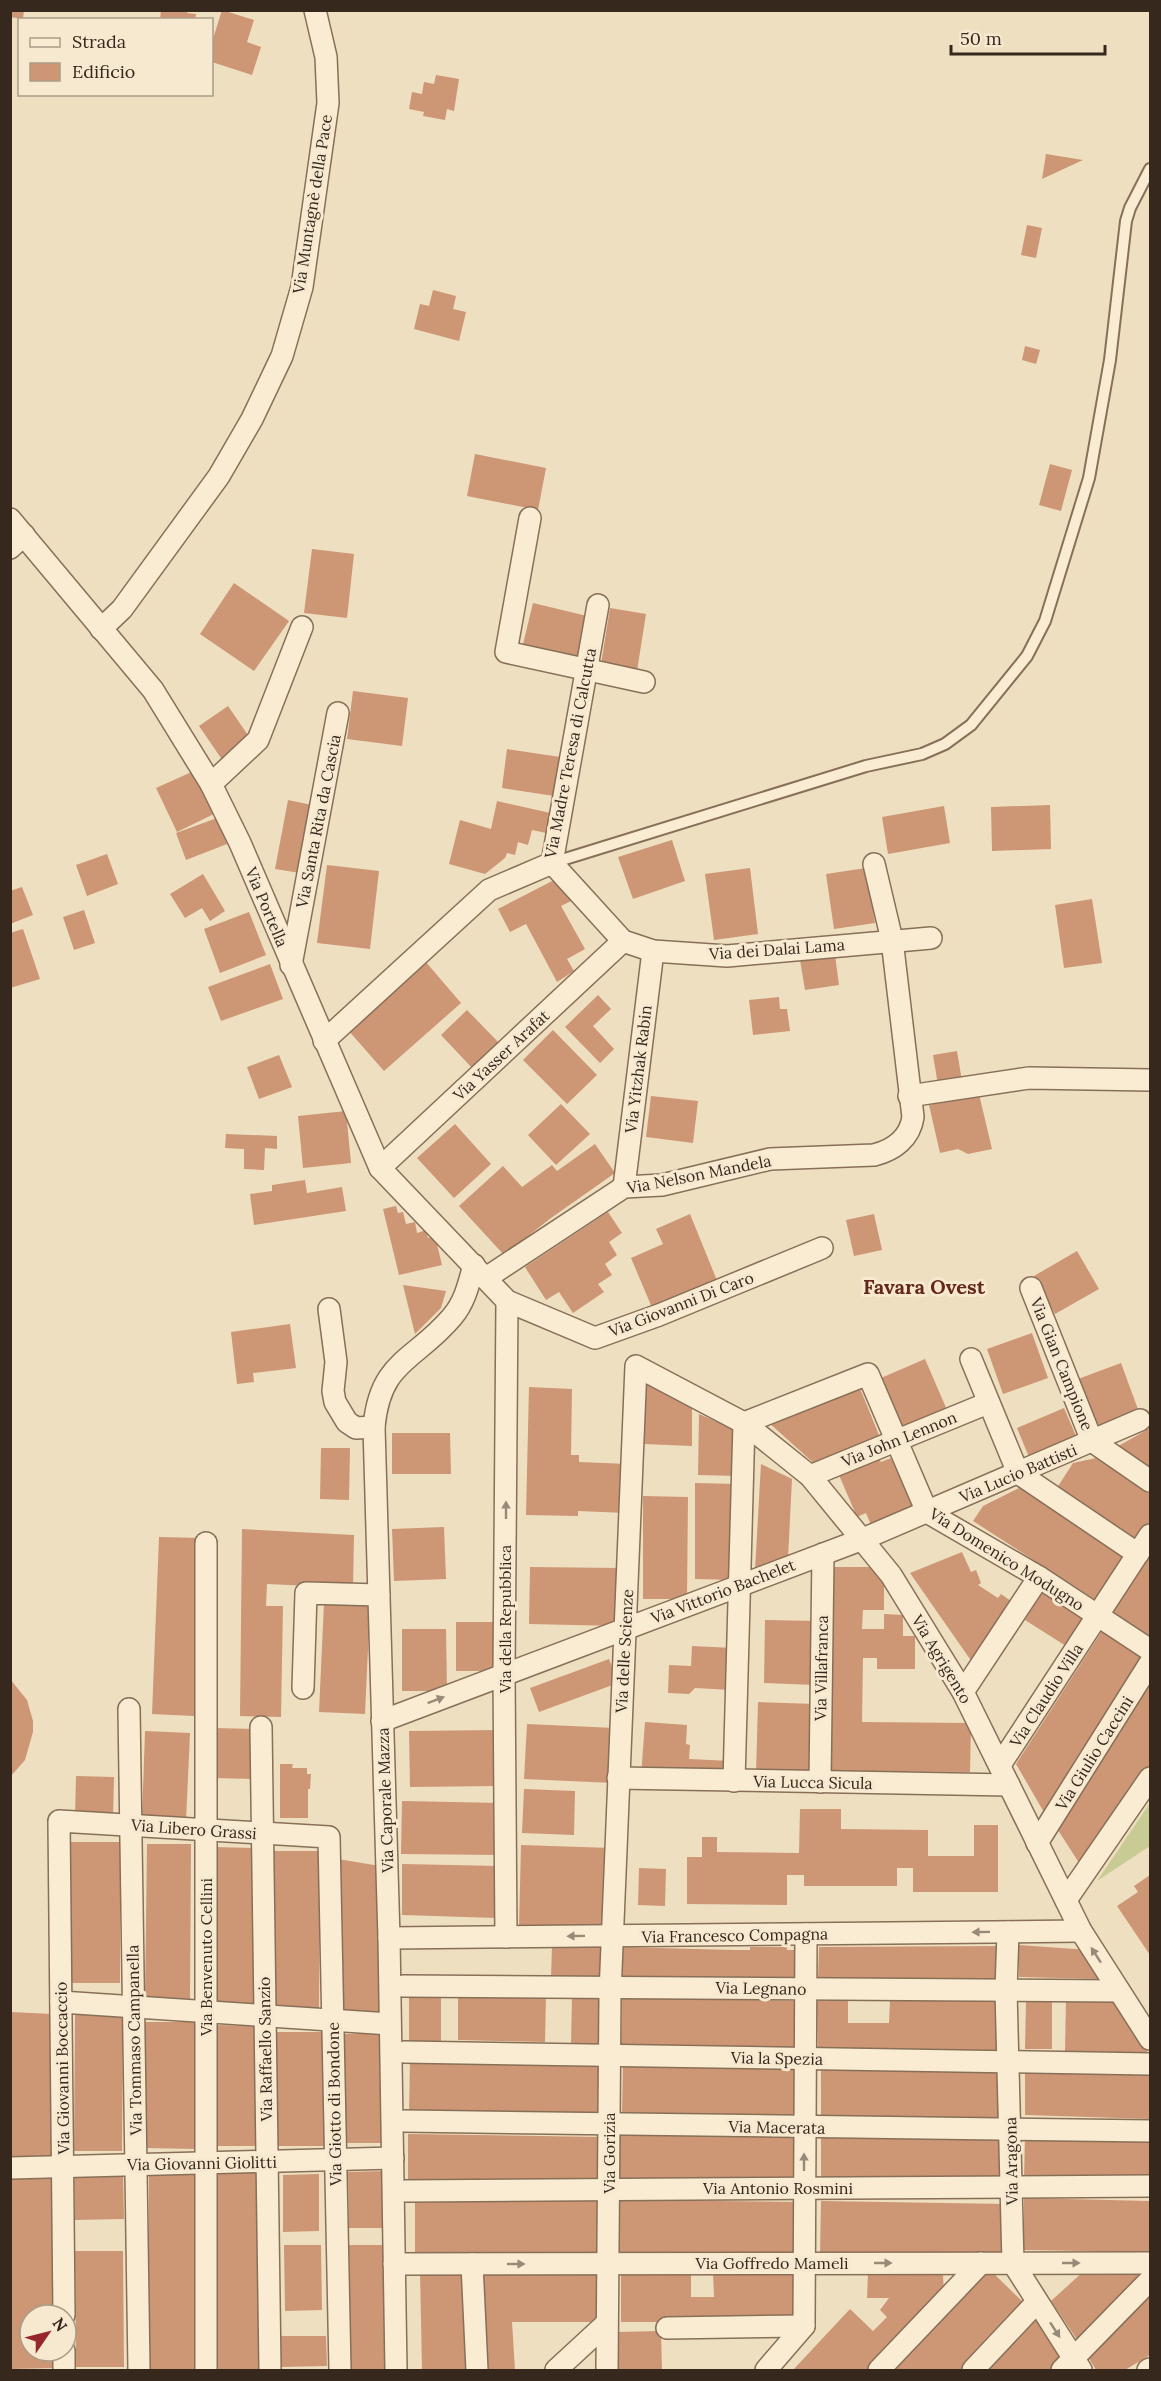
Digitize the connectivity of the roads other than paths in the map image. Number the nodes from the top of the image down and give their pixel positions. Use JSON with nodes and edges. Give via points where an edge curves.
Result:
{"nodes":[{"id":1,"x":315,"y":10,"type":"edge"},
{"id":2,"x":1150,"y":169,"type":"edge"},
{"id":3,"x":530,"y":518,"type":"dead end"},
{"id":4,"x":15,"y":534,"type":"edge"},
{"id":5,"x":598,"y":605,"type":"dead end"},
{"id":6,"x":302,"y":627,"type":"dead end"},
{"id":7,"x":101,"y":629,"type":"junction"},
{"id":8,"x":586,"y":670,"type":"junction"},
{"id":9,"x":644,"y":682,"type":"dead end"},
{"id":10,"x":338,"y":713,"type":"dead end"},
{"id":11,"x":211,"y":784,"type":"junction"},
{"id":12,"x":552,"y":863,"type":"junction"},
{"id":13,"x":874,"y":864,"type":"dead end"},
{"id":14,"x":931,"y":938,"type":"dead end"},
{"id":15,"x":892,"y":940,"type":"junction"},
{"id":16,"x":623,"y":941,"type":"junction"},
{"id":17,"x":654,"y":951,"type":"junction"},
{"id":18,"x":291,"y":965,"type":"junction"},
{"id":19,"x":324,"y":1041,"type":"junction"},
{"id":20,"x":1150,"y":1080,"type":"edge"},
{"id":21,"x":909,"y":1096,"type":"junction"},
{"id":22,"x":380,"y":1168,"type":"junction"},
{"id":23,"x":624,"y":1187,"type":"junction"},
{"id":24,"x":822,"y":1248,"type":"dead end"},
{"id":25,"x":480,"y":1271,"type":"junction"},
{"id":26,"x":1031,"y":1288,"type":"dead end"},
{"id":27,"x":507,"y":1301,"type":"junction"},
{"id":28,"x":329,"y":1309,"type":"dead end"},
{"id":29,"x":971,"y":1359,"type":"dead end"},
{"id":30,"x":636,"y":1366,"type":"joint"},
{"id":31,"x":988,"y":1403,"type":"junction"},
{"id":32,"x":1140,"y":1420,"type":"dead end"},
{"id":33,"x":744,"y":1423,"type":"junction"},
{"id":34,"x":374,"y":1427,"type":"junction"},
{"id":35,"x":896,"y":1441,"type":"junction"},
{"id":36,"x":1092,"y":1441,"type":"junction"},
{"id":37,"x":1018,"y":1473,"type":"junction"},
{"id":38,"x":810,"y":1476,"type":"junction"},
{"id":39,"x":1150,"y":1481,"type":"edge"},
{"id":40,"x":927,"y":1512,"type":"junction"},
{"id":41,"x":1150,"y":1535,"type":"edge"},
{"id":42,"x":863,"y":1539,"type":"junction"},
{"id":43,"x":206,"y":1543,"type":"dead end"},
{"id":44,"x":823,"y":1554,"type":"junction"},
{"id":45,"x":1138,"y":1554,"type":"junction"},
{"id":46,"x":1039,"y":1577,"type":"junction"},
{"id":47,"x":739,"y":1586,"type":"junction"},
{"id":48,"x":379,"y":1595,"type":"junction"},
{"id":49,"x":1097,"y":1616,"type":"junction"},
{"id":50,"x":625,"y":1628,"type":"junction"},
{"id":51,"x":1150,"y":1650,"type":"edge"},
{"id":52,"x":1150,"y":1663,"type":"edge"},
{"id":53,"x":504,"y":1674,"type":"junction"},
{"id":54,"x":303,"y":1688,"type":"dead end"},
{"id":55,"x":963,"y":1692,"type":"junction"},
{"id":56,"x":129,"y":1709,"type":"dead end"},
{"id":57,"x":382,"y":1721,"type":"junction"},
{"id":58,"x":261,"y":1726,"type":"dead end"},
{"id":59,"x":1000,"y":1765,"type":"junction"},
{"id":60,"x":618,"y":1778,"type":"junction"},
{"id":61,"x":1150,"y":1778,"type":"edge"},
{"id":62,"x":734,"y":1781,"type":"junction"},
{"id":63,"x":820,"y":1782,"type":"junction"},
{"id":64,"x":1009,"y":1785,"type":"junction"},
{"id":65,"x":59,"y":1821,"type":"joint"},
{"id":66,"x":130,"y":1825,"type":"junction"},
{"id":67,"x":206,"y":1830,"type":"junction"},
{"id":68,"x":262,"y":1833,"type":"junction"},
{"id":69,"x":329,"y":1838,"type":"joint"},
{"id":70,"x":1037,"y":1843,"type":"junction"},
{"id":71,"x":1066,"y":1900,"type":"junction"},
{"id":72,"x":1081,"y":1931,"type":"junction"},
{"id":73,"x":1008,"y":1932,"type":"junction"},
{"id":74,"x":806,"y":1934,"type":"junction"},
{"id":75,"x":612,"y":1936,"type":"junction"},
{"id":76,"x":506,"y":1937,"type":"junction"},
{"id":77,"x":396,"y":1938,"type":"junction"},
{"id":78,"x":403,"y":1986,"type":"junction"},
{"id":79,"x":610,"y":1986,"type":"junction"},
{"id":80,"x":805,"y":1989,"type":"junction"},
{"id":81,"x":1006,"y":1990,"type":"junction"},
{"id":82,"x":1119,"y":1991,"type":"junction"},
{"id":83,"x":61,"y":2002,"type":"junction"},
{"id":84,"x":133,"y":2007,"type":"junction"},
{"id":85,"x":207,"y":2012,"type":"junction"},
{"id":86,"x":264,"y":2016,"type":"junction"},
{"id":87,"x":333,"y":2020,"type":"junction"},
{"id":88,"x":390,"y":2024,"type":"junction"},
{"id":89,"x":1150,"y":2039,"type":"edge"},
{"id":90,"x":404,"y":2052,"type":"junction"},
{"id":91,"x":609,"y":2055,"type":"junction"},
{"id":92,"x":805,"y":2058,"type":"junction"},
{"id":93,"x":1009,"y":2061,"type":"junction"},
{"id":94,"x":1150,"y":2064,"type":"edge"},
{"id":95,"x":404,"y":2121,"type":"junction"},
{"id":96,"x":609,"y":2124,"type":"junction"},
{"id":97,"x":804,"y":2127,"type":"junction"},
{"id":98,"x":1010,"y":2130,"type":"junction"},
{"id":99,"x":1150,"y":2132,"type":"edge"},
{"id":100,"x":393,"y":2158,"type":"junction"},
{"id":101,"x":336,"y":2160,"type":"junction"},
{"id":102,"x":267,"y":2162,"type":"junction"},
{"id":103,"x":207,"y":2163,"type":"junction"},
{"id":104,"x":136,"y":2165,"type":"junction"},
{"id":105,"x":63,"y":2166,"type":"junction"},
{"id":106,"x":10,"y":2168,"type":"edge"},
{"id":107,"x":1150,"y":2186,"type":"edge"},
{"id":108,"x":1012,"y":2187,"type":"junction"},
{"id":109,"x":804,"y":2188,"type":"junction"},
{"id":110,"x":609,"y":2190,"type":"junction"},
{"id":111,"x":405,"y":2191,"type":"junction"},
{"id":112,"x":804,"y":2263,"type":"junction"},
{"id":113,"x":981,"y":2263,"type":"junction"},
{"id":114,"x":1013,"y":2263,"type":"junction"},
{"id":115,"x":1150,"y":2263,"type":"edge"},
{"id":116,"x":400,"y":2264,"type":"junction"},
{"id":117,"x":472,"y":2264,"type":"junction"},
{"id":118,"x":608,"y":2264,"type":"junction"},
{"id":119,"x":1150,"y":2280,"type":"edge"},
{"id":120,"x":1038,"y":2302,"type":"junction"},
{"id":121,"x":64,"y":2303,"type":"edge"},
{"id":122,"x":608,"y":2323,"type":"junction"},
{"id":123,"x":804,"y":2326,"type":"junction"},
{"id":124,"x":667,"y":2328,"type":"dead end"},
{"id":125,"x":1072,"y":2366,"type":"edge"},
{"id":126,"x":139,"y":2370,"type":"edge"},
{"id":127,"x":206,"y":2370,"type":"edge"},
{"id":128,"x":270,"y":2370,"type":"edge"},
{"id":129,"x":340,"y":2370,"type":"edge"},
{"id":130,"x":396,"y":2370,"type":"edge"},
{"id":131,"x":477,"y":2370,"type":"edge"},
{"id":132,"x":556,"y":2370,"type":"edge"},
{"id":133,"x":607,"y":2370,"type":"edge"},
{"id":134,"x":766,"y":2370,"type":"edge"},
{"id":135,"x":879,"y":2370,"type":"edge"},
{"id":136,"x":973,"y":2370,"type":"edge"}],
"edges":[{"from":1,"to":7,"type":"street","name":"Via Muntagnè della Pace","via":[[326,57],[328,103],[302,286],[282,356],[219,476],[122,609]]},
{"from":2,"to":12,"type":"lane","via":[[1126,221],[1110,360],[1089,477],[1045,621],[1027,656],[971,725],[945,744],[922,754],[866,766]]},
{"from":3,"to":8,"type":"street","via":[[506,652]]},
{"from":4,"to":7,"type":"street","name":"Via Portella"},
{"from":5,"to":8,"type":"street","name":"Via Madre Teresa di Calcutta"},
{"from":6,"to":11,"type":"street","via":[[258,740]]},
{"from":7,"to":11,"type":"street","name":"Via Portella","via":[[153,690]]},
{"from":8,"to":9,"type":"street"},
{"from":8,"to":12,"type":"street","name":"Via Madre Teresa di Calcutta"},
{"from":10,"to":18,"type":"street","name":"Via Santa Rita da Cascia"},
{"from":11,"to":18,"type":"street","name":"Via Portella"},
{"from":12,"to":16,"type":"street","name":"Via dei Dalai Lama"},
{"from":12,"to":19,"type":"street","name":"Via Madre Teresa di Calcutta","via":[[489,890]]},
{"from":13,"to":15,"type":"street","name":"Via Nelson Mandela"},
{"from":14,"to":15,"type":"street","name":"Via dei Dalai Lama"},
{"from":15,"to":17,"type":"street","name":"Via dei Dalai Lama","via":[[727,956]]},
{"from":15,"to":21,"type":"street","name":"Via Nelson Mandela"},
{"from":16,"to":17,"type":"street","name":"Via dei Dalai Lama"},
{"from":16,"to":22,"type":"street","name":"Via Yasser Arafat"},
{"from":17,"to":23,"type":"street","name":"Via Yitzhak Rabin"},
{"from":18,"to":19,"type":"street","name":"Via Portella"},
{"from":19,"to":22,"type":"street","name":"Via Portella"},
{"from":20,"to":21,"type":"street","via":[[1029,1078]]},
{"from":21,"to":23,"type":"street","name":"Via Nelson Mandela","via":[[913,1117],[910,1131],[882,1153],[770,1158],[662,1185]]},
{"from":22,"to":25,"type":"street","name":"Via Portella"},
{"from":23,"to":25,"type":"street","name":"Via Nelson Mandela"},
{"from":24,"to":27,"type":"street","name":"Via Giovanni Di Caro","via":[[595,1338]]},
{"from":25,"to":27,"type":"street","name":"Via Portella"},
{"from":25,"to":34,"type":"street","name":"Via Caporale Mazza","via":[[453,1315],[388,1378],[379,1398]]},
{"from":26,"to":36,"type":"street","name":"Via Gian Campione"},
{"from":53,"to":27,"type":"street","name":"Via della Repubblica","one_way":true},
{"from":28,"to":34,"type":"street","via":[[336,1362],[335,1402],[347,1422],[356,1428]]},
{"from":29,"to":31,"type":"street"},
{"from":30,"to":33,"type":"street","name":"Via Agrigento"},
{"from":30,"to":50,"type":"street","name":"Via delle Scienze"},
{"from":31,"to":35,"type":"street","name":"Via John Lennon"},
{"from":31,"to":37,"type":"street"},
{"from":32,"to":36,"type":"street","name":"Via Lucio Battisti"},
{"from":33,"to":35,"type":"street","name":"Via Domenico Modugno","via":[[868,1374]]},
{"from":33,"to":38,"type":"street","name":"Via Agrigento"},
{"from":33,"to":47,"type":"street"},
{"from":34,"to":48,"type":"street","name":"Via Caporale Mazza"},
{"from":35,"to":38,"type":"street","name":"Via John Lennon"},
{"from":35,"to":40,"type":"street","name":"Via Domenico Modugno"},
{"from":36,"to":37,"type":"street","name":"Via Lucio Battisti"},
{"from":36,"to":39,"type":"street","name":"Via Gian Campione"},
{"from":37,"to":40,"type":"street","name":"Via Lucio Battisti"},
{"from":37,"to":45,"type":"street"},
{"from":38,"to":42,"type":"street","name":"Via Agrigento"},
{"from":40,"to":42,"type":"street","name":"Via Lucio Battisti"},
{"from":40,"to":46,"type":"street","name":"Via Domenico Modugno"},
{"from":41,"to":45,"type":"street","name":"Via Claudio Villa"},
{"from":42,"to":44,"type":"street","name":"Via Vittorio Bachelet"},
{"from":42,"to":55,"type":"street","name":"Via Agrigento","via":[[891,1575]]},
{"from":43,"to":67,"type":"street","name":"Via Benvenuto Cellini"},
{"from":44,"to":47,"type":"street","name":"Via Vittorio Bachelet"},
{"from":44,"to":63,"type":"street","name":"Via Villafranca"},
{"from":45,"to":49,"type":"street","name":"Via Claudio Villa"},
{"from":46,"to":49,"type":"street","name":"Via Domenico Modugno"},
{"from":46,"to":55,"type":"street"},
{"from":47,"to":50,"type":"street","name":"Via Vittorio Bachelet"},
{"from":47,"to":62,"type":"street"},
{"from":48,"to":54,"type":"street","via":[[306,1593]]},
{"from":48,"to":57,"type":"street","name":"Via Caporale Mazza"},
{"from":49,"to":51,"type":"street","name":"Via Domenico Modugno"},
{"from":49,"to":59,"type":"street","name":"Via Claudio Villa"},
{"from":50,"to":53,"type":"street","name":"Via Vittorio Bachelet"},
{"from":50,"to":60,"type":"street","name":"Via delle Scienze"},
{"from":52,"to":70,"type":"street","name":"Via Giulio Caccini"},
{"from":57,"to":53,"type":"street","name":"Via Vittorio Bachelet","one_way":true},
{"from":53,"to":76,"type":"street","name":"Via della Repubblica"},
{"from":55,"to":59,"type":"street","name":"Via Agrigento"},
{"from":56,"to":66,"type":"street","name":"Via Tommaso Campanella"},
{"from":57,"to":77,"type":"street","name":"Via Caporale Mazza"},
{"from":58,"to":68,"type":"street","name":"Via Raffaello Sanzio"},
{"from":59,"to":64,"type":"street","name":"Via Agrigento"},
{"from":60,"to":62,"type":"street","name":"Via Lucca Sicula"},
{"from":60,"to":75,"type":"street","name":"Via delle Scienze"},
{"from":61,"to":71,"type":"street"},
{"from":62,"to":63,"type":"street","name":"Via Lucca Sicula"},
{"from":63,"to":64,"type":"street","name":"Via Lucca Sicula"},
{"from":64,"to":70,"type":"street","name":"Via Agrigento"},
{"from":65,"to":66,"type":"street","name":"Via Libero Grassi"},
{"from":65,"to":83,"type":"street","name":"Via Giovanni Boccaccio"},
{"from":66,"to":67,"type":"street","name":"Via Libero Grassi"},
{"from":66,"to":84,"type":"street","name":"Via Tommaso Campanella"},
{"from":67,"to":68,"type":"street","name":"Via Libero Grassi"},
{"from":67,"to":85,"type":"street","name":"Via Benvenuto Cellini"},
{"from":68,"to":69,"type":"street","name":"Via Libero Grassi"},
{"from":68,"to":86,"type":"street","name":"Via Raffaello Sanzio"},
{"from":69,"to":87,"type":"street","name":"Via Giotto di Bondone"},
{"from":70,"to":71,"type":"street","name":"Via Agrigento"},
{"from":71,"to":72,"type":"street","name":"Via Agrigento"},
{"from":72,"to":73,"type":"street","name":"Via Francesco Compagna"},
{"from":82,"to":72,"type":"street","name":"Via Agrigento","one_way":true},
{"from":73,"to":74,"type":"street","name":"Via Francesco Compagna","one_way":true},
{"from":73,"to":81,"type":"street","name":"Via Aragona"},
{"from":74,"to":75,"type":"street","name":"Via Francesco Compagna"},
{"from":74,"to":80,"type":"street"},
{"from":75,"to":76,"type":"street","name":"Via Francesco Compagna","one_way":true},
{"from":75,"to":79,"type":"street","name":"Via Gorizia"},
{"from":76,"to":77,"type":"street","name":"Via Francesco Compagna"},
{"from":77,"to":78,"type":"street","name":"Via Caporale Mazza"},
{"from":77,"to":88,"type":"street","name":"Via Caporale Mazza"},
{"from":78,"to":79,"type":"street","name":"Via Legnano"},
{"from":78,"to":90,"type":"street","name":"Via Caporale Mazza"},
{"from":79,"to":80,"type":"street","name":"Via Legnano"},
{"from":79,"to":91,"type":"street","name":"Via Gorizia"},
{"from":80,"to":81,"type":"street","name":"Via Legnano"},
{"from":80,"to":92,"type":"street"},
{"from":81,"to":82,"type":"street","name":"Via Legnano"},
{"from":81,"to":93,"type":"street","name":"Via Aragona"},
{"from":82,"to":89,"type":"street","name":"Via Agrigento"},
{"from":83,"to":84,"type":"street"},
{"from":83,"to":105,"type":"street","name":"Via Giovanni Boccaccio"},
{"from":84,"to":85,"type":"street"},
{"from":84,"to":104,"type":"street","name":"Via Tommaso Campanella"},
{"from":85,"to":86,"type":"street"},
{"from":85,"to":103,"type":"street","name":"Via Benvenuto Cellini"},
{"from":86,"to":87,"type":"street"},
{"from":86,"to":102,"type":"street","name":"Via Raffaello Sanzio"},
{"from":87,"to":88,"type":"street"},
{"from":87,"to":101,"type":"street","name":"Via Giotto di Bondone"},
{"from":88,"to":100,"type":"street","name":"Via Caporale Mazza"},
{"from":90,"to":91,"type":"street","name":"Via la Spezia"},
{"from":90,"to":95,"type":"street","name":"Via Caporale Mazza"},
{"from":91,"to":92,"type":"street","name":"Via la Spezia"},
{"from":91,"to":96,"type":"street","name":"Via Gorizia"},
{"from":92,"to":93,"type":"street","name":"Via la Spezia"},
{"from":92,"to":97,"type":"street"},
{"from":93,"to":94,"type":"street","name":"Via la Spezia"},
{"from":93,"to":98,"type":"street","name":"Via Aragona"},
{"from":95,"to":96,"type":"street","name":"Via Macerata"},
{"from":95,"to":111,"type":"street","name":"Via Caporale Mazza"},
{"from":96,"to":97,"type":"street","name":"Via Macerata"},
{"from":96,"to":110,"type":"street","name":"Via Gorizia"},
{"from":97,"to":98,"type":"street","name":"Via Macerata"},
{"from":109,"to":97,"type":"street","one_way":true},
{"from":98,"to":99,"type":"street","name":"Via Macerata"},
{"from":98,"to":108,"type":"street","name":"Via Aragona"},
{"from":100,"to":101,"type":"street","name":"Via Giovanni Giolitti"},
{"from":100,"to":116,"type":"street","name":"Via Caporale Mazza"},
{"from":101,"to":102,"type":"street","name":"Via Giovanni Giolitti"},
{"from":101,"to":129,"type":"street","name":"Via Giotto di Bondone"},
{"from":102,"to":103,"type":"street","name":"Via Giovanni Giolitti"},
{"from":102,"to":128,"type":"street","name":"Via Raffaello Sanzio"},
{"from":103,"to":104,"type":"street","name":"Via Giovanni Giolitti"},
{"from":103,"to":127,"type":"street","name":"Via Benvenuto Cellini"},
{"from":104,"to":105,"type":"street","name":"Via Giovanni Giolitti"},
{"from":104,"to":126,"type":"street","name":"Via Tommaso Campanella"},
{"from":105,"to":106,"type":"street","name":"Via Giovanni Giolitti"},
{"from":105,"to":121,"type":"street","name":"Via Giovanni Boccaccio"},
{"from":107,"to":108,"type":"street","name":"Via Antonio Rosmini"},
{"from":108,"to":109,"type":"street","name":"Via Antonio Rosmini"},
{"from":108,"to":114,"type":"street","name":"Via Aragona"},
{"from":109,"to":110,"type":"street","name":"Via Antonio Rosmini"},
{"from":109,"to":112,"type":"street"},
{"from":110,"to":111,"type":"street","name":"Via Antonio Rosmini"},
{"from":110,"to":118,"type":"street","name":"Via Gorizia"},
{"from":111,"to":116,"type":"street","name":"Via Caporale Mazza"},
{"from":112,"to":113,"type":"street","name":"Via Goffredo Mameli","one_way":true},
{"from":112,"to":118,"type":"street","name":"Via Goffredo Mameli"},
{"from":112,"to":123,"type":"street"},
{"from":113,"to":114,"type":"street","name":"Via Goffredo Mameli"},
{"from":113,"to":135,"type":"street"},
{"from":114,"to":115,"type":"street","name":"Via Goffredo Mameli","one_way":true},
{"from":114,"to":120,"type":"street"},
{"from":116,"to":117,"type":"street","name":"Via Goffredo Mameli"},
{"from":116,"to":130,"type":"street","name":"Via Caporale Mazza"},
{"from":117,"to":118,"type":"street","name":"Via Goffredo Mameli","one_way":true},
{"from":117,"to":131,"type":"street"},
{"from":118,"to":122,"type":"street","name":"Via Gorizia"},
{"from":119,"to":125,"type":"street"},
{"from":120,"to":125,"type":"street","one_way":true},
{"from":120,"to":136,"type":"street"},
{"from":122,"to":132,"type":"street"},
{"from":122,"to":133,"type":"street","name":"Via Gorizia"},
{"from":123,"to":124,"type":"street"},
{"from":123,"to":134,"type":"street"}]}
